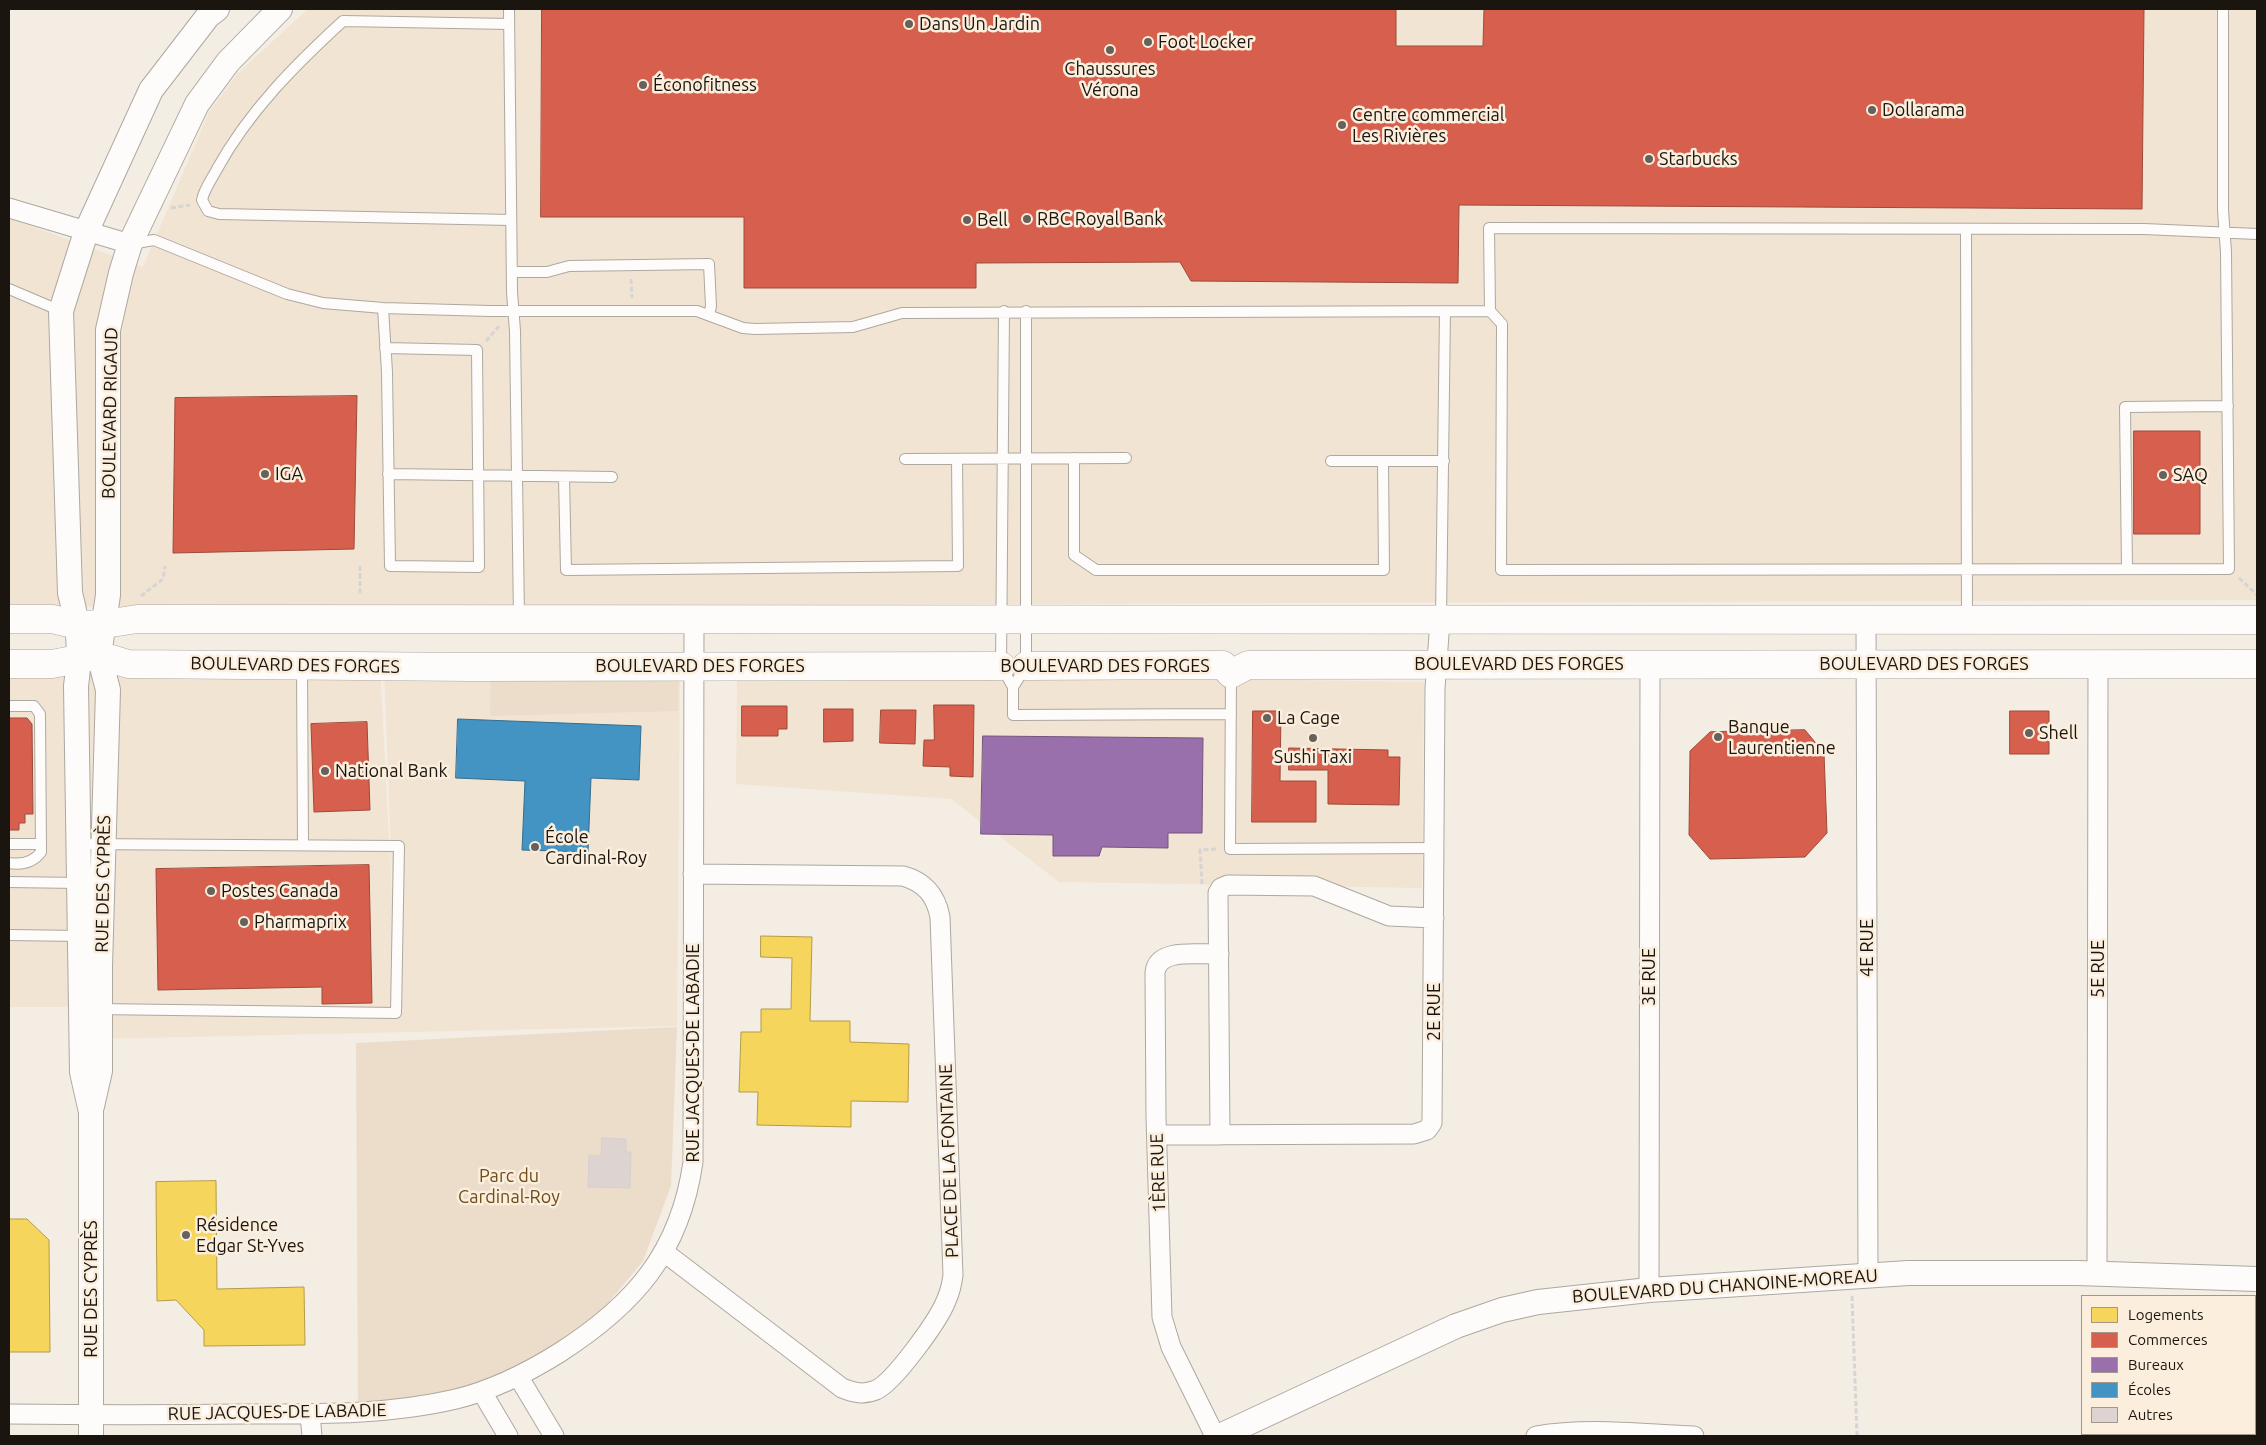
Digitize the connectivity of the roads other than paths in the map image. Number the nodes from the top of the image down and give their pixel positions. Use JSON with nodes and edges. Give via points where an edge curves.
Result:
{"nodes":[{"id":1,"x":217,"y":9,"type":"edge"},
{"id":2,"x":280,"y":9,"type":"edge"},
{"id":3,"x":509,"y":9,"type":"edge"},
{"id":4,"x":2223,"y":9,"type":"edge"},
{"id":5,"x":509,"y":24,"type":"junction"},
{"id":6,"x":9,"y":208,"type":"edge"},
{"id":7,"x":511,"y":220,"type":"junction"},
{"id":8,"x":1966,"y":229,"type":"junction"},
{"id":9,"x":86,"y":232,"type":"junction"},
{"id":10,"x":2225,"y":233,"type":"junction"},
{"id":11,"x":2257,"y":234,"type":"edge"},
{"id":12,"x":130,"y":244,"type":"junction"},
{"id":13,"x":512,"y":272,"type":"junction"},
{"id":14,"x":9,"y":289,"type":"edge"},
{"id":15,"x":383,"y":308,"type":"junction"},
{"id":16,"x":61,"y":311,"type":"junction"},
{"id":17,"x":514,"y":311,"type":"junction"},
{"id":18,"x":1004,"y":311,"type":"junction"},
{"id":19,"x":1026,"y":311,"type":"junction"},
{"id":20,"x":1445,"y":311,"type":"junction"},
{"id":21,"x":1490,"y":311,"type":"junction"},
{"id":22,"x":709,"y":315,"type":"junction"},
{"id":23,"x":385,"y":348,"type":"junction"},
{"id":24,"x":2228,"y":406,"type":"junction"},
{"id":25,"x":1026,"y":458,"type":"junction"},
{"id":26,"x":1074,"y":458,"type":"junction"},
{"id":27,"x":1126,"y":458,"type":"dead end"},
{"id":28,"x":905,"y":459,"type":"dead end"},
{"id":29,"x":957,"y":459,"type":"junction"},
{"id":30,"x":1002,"y":459,"type":"junction"},
{"id":31,"x":1444,"y":460,"type":"junction"},
{"id":32,"x":1331,"y":461,"type":"dead end"},
{"id":33,"x":1383,"y":461,"type":"junction"},
{"id":34,"x":388,"y":474,"type":"junction"},
{"id":35,"x":478,"y":474,"type":"junction"},
{"id":36,"x":517,"y":476,"type":"junction"},
{"id":37,"x":564,"y":477,"type":"junction"},
{"id":38,"x":612,"y":477,"type":"dead end"},
{"id":39,"x":2127,"y":569,"type":"junction"},
{"id":40,"x":1966,"y":570,"type":"junction"},
{"id":41,"x":9,"y":619,"type":"edge"},
{"id":42,"x":519,"y":620,"type":"junction"},
{"id":43,"x":694,"y":620,"type":"junction"},
{"id":44,"x":1013,"y":620,"type":"junction"},
{"id":45,"x":2257,"y":620,"type":"edge"},
{"id":46,"x":1440,"y":621,"type":"junction"},
{"id":47,"x":1866,"y":621,"type":"junction"},
{"id":48,"x":1967,"y":621,"type":"junction"},
{"id":49,"x":105,"y":624,"type":"junction"},
{"id":50,"x":78,"y":625,"type":"junction"},
{"id":51,"x":90,"y":656,"type":"junction"},
{"id":52,"x":9,"y":664,"type":"edge"},
{"id":53,"x":302,"y":664,"type":"junction"},
{"id":54,"x":1650,"y":664,"type":"junction"},
{"id":55,"x":1867,"y":664,"type":"junction"},
{"id":56,"x":2098,"y":664,"type":"junction"},
{"id":57,"x":2257,"y":664,"type":"edge"},
{"id":58,"x":694,"y":665,"type":"junction"},
{"id":59,"x":1437,"y":665,"type":"junction"},
{"id":60,"x":1013,"y":673,"type":"junction"},
{"id":61,"x":1230,"y":674,"type":"junction"},
{"id":62,"x":9,"y":706,"type":"edge"},
{"id":63,"x":1231,"y":714,"type":"junction"},
{"id":64,"x":9,"y":844,"type":"edge"},
{"id":65,"x":40,"y":844,"type":"junction"},
{"id":66,"x":79,"y":844,"type":"junction"},
{"id":67,"x":104,"y":844,"type":"junction"},
{"id":68,"x":303,"y":845,"type":"junction"},
{"id":69,"x":1435,"y":848,"type":"junction"},
{"id":70,"x":9,"y":863,"type":"edge"},
{"id":71,"x":693,"y":874,"type":"junction"},
{"id":72,"x":9,"y":882,"type":"edge"},
{"id":73,"x":91,"y":884,"type":"junction"},
{"id":74,"x":1434,"y":918,"type":"junction"},
{"id":75,"x":9,"y":935,"type":"edge"},
{"id":76,"x":80,"y":936,"type":"junction"},
{"id":77,"x":1219,"y":954,"type":"junction"},
{"id":78,"x":91,"y":1009,"type":"junction"},
{"id":79,"x":1220,"y":1135,"type":"junction"},
{"id":80,"x":1157,"y":1136,"type":"junction"},
{"id":81,"x":664,"y":1252,"type":"junction"},
{"id":82,"x":2097,"y":1274,"type":"junction"},
{"id":83,"x":1868,"y":1276,"type":"junction"},
{"id":84,"x":2257,"y":1279,"type":"edge"},
{"id":85,"x":1649,"y":1290,"type":"junction"},
{"id":86,"x":518,"y":1376,"type":"junction"},
{"id":87,"x":482,"y":1392,"type":"junction"},
{"id":88,"x":9,"y":1414,"type":"edge"},
{"id":89,"x":310,"y":1414,"type":"junction"},
{"id":90,"x":91,"y":1425,"type":"edge"},
{"id":91,"x":312,"y":1436,"type":"edge"},
{"id":92,"x":508,"y":1436,"type":"edge"},
{"id":93,"x":554,"y":1436,"type":"edge"},
{"id":94,"x":1215,"y":1436,"type":"edge"},
{"id":95,"x":1220,"y":1436,"type":"edge"},
{"id":96,"x":1536,"y":1436,"type":"edge"},
{"id":97,"x":1694,"y":1436,"type":"edge"}],
"edges":[{"from":1,"to":9,"type":"street","via":[[208,16],[151,90]]},
{"from":2,"to":12,"type":"street","name":"BOULEVARD RIGAUD","via":[[228,62],[197,104]]},
{"from":3,"to":5,"type":"lane"},
{"from":4,"to":10,"type":"lane"},
{"from":5,"to":7,"type":"lane"},
{"from":5,"to":7,"type":"lane","via":[[343,21],[293,68],[252,117],[228,150],[202,202],[208,211],[219,214]]},
{"from":6,"to":9,"type":"street"},
{"from":7,"to":13,"type":"lane"},
{"from":8,"to":10,"type":"lane"},
{"from":8,"to":21,"type":"lane","via":[[1489,228]]},
{"from":8,"to":40,"type":"lane"},
{"from":9,"to":12,"type":"street"},
{"from":9,"to":16,"type":"street"},
{"from":10,"to":11,"type":"lane"},
{"from":10,"to":24,"type":"lane"},
{"from":12,"to":15,"type":"lane","via":[[154,240],[306,299]]},
{"from":12,"to":49,"type":"street","name":"BOULEVARD RIGAUD","via":[[108,330],[108,595]]},
{"from":13,"to":17,"type":"lane"},
{"from":13,"to":22,"type":"lane","via":[[547,272],[569,266],[709,264]]},
{"from":14,"to":16,"type":"lane"},
{"from":15,"to":17,"type":"lane"},
{"from":15,"to":23,"type":"lane"},
{"from":16,"to":50,"type":"street","via":[[70,593]]},
{"from":17,"to":22,"type":"lane","via":[[697,311]]},
{"from":17,"to":36,"type":"lane"},
{"from":18,"to":19,"type":"lane"},
{"from":18,"to":22,"type":"lane","via":[[902,313],[853,327],[755,329],[743,328]]},
{"from":18,"to":30,"type":"lane"},
{"from":19,"to":20,"type":"lane"},
{"from":19,"to":25,"type":"lane"},
{"from":20,"to":21,"type":"lane"},
{"from":20,"to":31,"type":"lane"},
{"from":21,"to":40,"type":"lane","via":[[1502,324],[1501,570]]},
{"from":23,"to":34,"type":"lane"},
{"from":23,"to":35,"type":"lane","via":[[477,350]]},
{"from":24,"to":39,"type":"lane","via":[[2126,408]]},
{"from":24,"to":39,"type":"lane","via":[[2229,569]]},
{"from":25,"to":26,"type":"lane"},
{"from":25,"to":30,"type":"lane"},
{"from":25,"to":44,"type":"lane"},
{"from":26,"to":27,"type":"lane"},
{"from":26,"to":33,"type":"lane","via":[[1074,555],[1096,570],[1384,570]]},
{"from":28,"to":29,"type":"lane"},
{"from":29,"to":30,"type":"lane"},
{"from":29,"to":37,"type":"lane","via":[[958,566],[566,570]]},
{"from":30,"to":44,"type":"lane"},
{"from":31,"to":33,"type":"lane"},
{"from":31,"to":46,"type":"lane"},
{"from":32,"to":33,"type":"lane"},
{"from":34,"to":35,"type":"lane"},
{"from":34,"to":35,"type":"lane","via":[[390,566],[479,567]]},
{"from":35,"to":36,"type":"lane"},
{"from":36,"to":37,"type":"lane"},
{"from":36,"to":42,"type":"lane"},
{"from":37,"to":38,"type":"lane"},
{"from":39,"to":40,"type":"lane"},
{"from":40,"to":48,"type":"lane"},
{"from":41,"to":50,"type":"main road","via":[[52,619]]},
{"from":42,"to":43,"type":"main road"},
{"from":42,"to":49,"type":"main road","via":[[137,619]]},
{"from":43,"to":44,"type":"main road"},
{"from":43,"to":58,"type":"street","name":"RUE JACQUES-DE LABADIE"},
{"from":44,"to":46,"type":"main road"},
{"from":44,"to":60,"type":"lane"},
{"from":44,"to":60,"type":"lane"},
{"from":45,"to":48,"type":"main road"},
{"from":46,"to":47,"type":"main road"},
{"from":46,"to":59,"type":"street","name":"2E RUE"},
{"from":47,"to":48,"type":"main road"},
{"from":47,"to":55,"type":"street","name":"4E RUE"},
{"from":49,"to":50,"type":"main road"},
{"from":49,"to":51,"type":"street","name":"BOULEVARD RIGAUD"},
{"from":50,"to":51,"type":"street"},
{"from":51,"to":52,"type":"main road","via":[[52,664]]},
{"from":51,"to":53,"type":"main road","name":"BOULEVARD DES FORGES","via":[[128,664]]},
{"from":51,"to":66,"type":"street","name":"RUE DES CYPRÈS","via":[[76,686]]},
{"from":51,"to":67,"type":"street","name":"RUE DES CYPRÈS","via":[[108,690]]},
{"from":53,"to":58,"type":"main road","name":"BOULEVARD DES FORGES","via":[[471,667]]},
{"from":53,"to":68,"type":"lane"},
{"from":54,"to":55,"type":"main road","name":"BOULEVARD DES FORGES"},
{"from":54,"to":59,"type":"main road","name":"BOULEVARD DES FORGES"},
{"from":54,"to":85,"type":"street","name":"3E RUE"},
{"from":55,"to":56,"type":"main road","name":"BOULEVARD DES FORGES"},
{"from":55,"to":83,"type":"street","name":"4E RUE"},
{"from":56,"to":57,"type":"main road","name":"BOULEVARD DES FORGES"},
{"from":56,"to":82,"type":"street","name":"5E RUE"},
{"from":58,"to":60,"type":"main road","name":"BOULEVARD DES FORGES"},
{"from":58,"to":71,"type":"street","name":"RUE JACQUES-DE LABADIE"},
{"from":59,"to":61,"type":"main road","name":"BOULEVARD DES FORGES","via":[[1248,665]]},
{"from":59,"to":69,"type":"street","name":"2E RUE"},
{"from":60,"to":61,"type":"main road","name":"BOULEVARD DES FORGES","via":[[1224,665]]},
{"from":60,"to":63,"type":"lane","via":[[1013,715]]},
{"from":61,"to":63,"type":"lane"},
{"from":62,"to":65,"type":"lane","via":[[34,706],[40,714]]},
{"from":63,"to":69,"type":"lane","via":[[1230,849]]},
{"from":64,"to":65,"type":"lane"},
{"from":65,"to":70,"type":"lane","via":[[41,852],[36,858],[23,864]]},
{"from":66,"to":67,"type":"lane"},
{"from":66,"to":73,"type":"street","name":"RUE DES CYPRÈS"},
{"from":67,"to":68,"type":"lane"},
{"from":67,"to":73,"type":"street","name":"RUE DES CYPRÈS"},
{"from":68,"to":78,"type":"lane","via":[[399,846],[396,1013]]},
{"from":69,"to":74,"type":"street","name":"2E RUE"},
{"from":71,"to":81,"type":"street","name":"RUE JACQUES-DE LABADIE","via":[[694,1162],[679,1219]]},
{"from":71,"to":81,"type":"street","name":"PLACE DE LA FONTAINE","via":[[903,876],[921,884],[934,898],[940,927],[953,1275],[942,1310],[890,1379],[877,1389],[860,1394],[842,1388]]},
{"from":72,"to":73,"type":"lane"},
{"from":73,"to":76,"type":"street","name":"RUE DES CYPRÈS"},
{"from":73,"to":78,"type":"street","name":"RUE DES CYPRÈS"},
{"from":74,"to":77,"type":"street","via":[[1394,917],[1310,886],[1228,884],[1218,893]]},
{"from":74,"to":79,"type":"street","name":"2E RUE","via":[[1434,1118],[1427,1130],[1414,1134]]},
{"from":75,"to":76,"type":"lane"},
{"from":76,"to":78,"type":"street","name":"RUE DES CYPRÈS"},
{"from":77,"to":79,"type":"street"},
{"from":77,"to":80,"type":"street","name":"1ÈRE RUE","via":[[1166,957],[1155,968]]},
{"from":78,"to":90,"type":"street","name":"RUE DES CYPRÈS","via":[[100,1071],[90,1112]]},
{"from":79,"to":80,"type":"street","name":"2E RUE"},
{"from":80,"to":94,"type":"street","name":"1ÈRE RUE","via":[[1162,1317],[1175,1354]]},
{"from":81,"to":86,"type":"street","name":"RUE JACQUES-DE LABADIE","via":[[618,1311],[565,1349]]},
{"from":82,"to":83,"type":"street","name":"BOULEVARD DU CHANOINE-MOREAU","via":[[1908,1273]]},
{"from":82,"to":84,"type":"street","name":"BOULEVARD DU CHANOINE-MOREAU"},
{"from":83,"to":85,"type":"street","name":"BOULEVARD DU CHANOINE-MOREAU"},
{"from":85,"to":95,"type":"street","name":"BOULEVARD DU CHANOINE-MOREAU","via":[[1538,1302],[1487,1314]]},
{"from":86,"to":87,"type":"street","name":"RUE JACQUES-DE LABADIE"},
{"from":86,"to":93,"type":"street"},
{"from":87,"to":89,"type":"street","name":"RUE JACQUES-DE LABADIE","via":[[376,1412]]},
{"from":87,"to":92,"type":"street"},
{"from":88,"to":90,"type":"street","name":"RUE JACQUES-DE LABADIE"},
{"from":89,"to":90,"type":"street","name":"RUE JACQUES-DE LABADIE"},
{"from":89,"to":91,"type":"street"},
{"from":96,"to":97,"type":"street","via":[[1580,1431]]}]}
